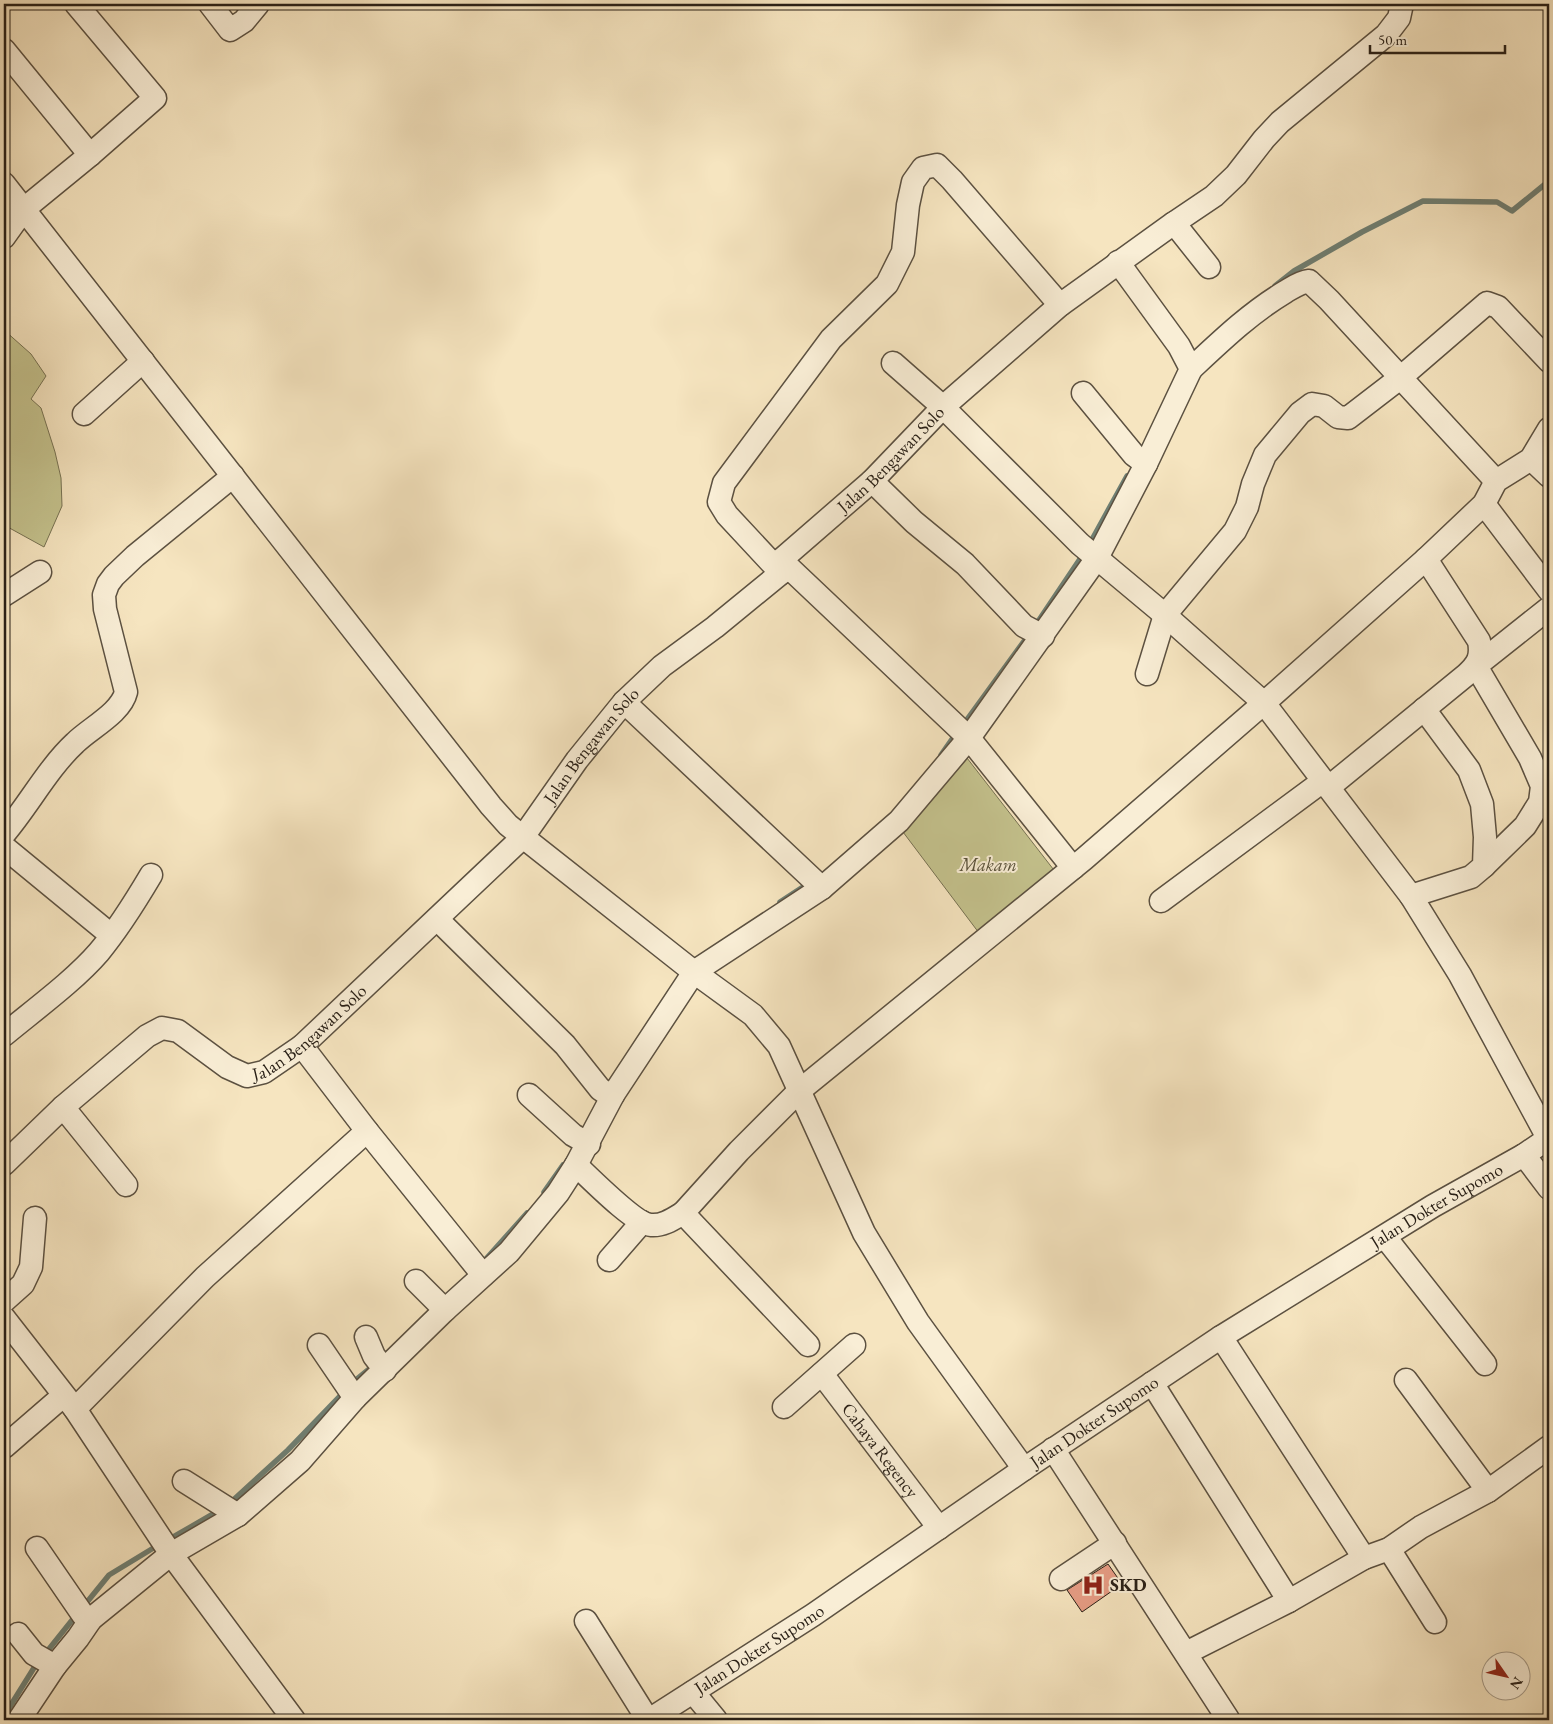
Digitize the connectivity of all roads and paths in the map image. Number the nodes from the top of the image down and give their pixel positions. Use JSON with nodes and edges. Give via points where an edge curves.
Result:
{"nodes":[{"id":1,"x":76,"y":4,"type":"edge"},
{"id":2,"x":210,"y":4,"type":"edge"},
{"id":3,"x":258,"y":4,"type":"edge"},
{"id":4,"x":1402,"y":4,"type":"edge"},
{"id":5,"x":4,"y":50,"type":"edge"},
{"id":6,"x":90,"y":155,"type":"junction"},
{"id":7,"x":4,"y":184,"type":"edge"},
{"id":8,"x":24,"y":209,"type":"junction"},
{"id":9,"x":1174,"y":223,"type":"junction"},
{"id":10,"x":4,"y":237,"type":"edge"},
{"id":11,"x":1118,"y":262,"type":"junction"},
{"id":12,"x":1209,"y":267,"type":"dead end"},
{"id":13,"x":1060,"y":305,"type":"junction"},
{"id":14,"x":143,"y":361,"type":"junction"},
{"id":15,"x":1549,"y":361,"type":"edge"},
{"id":16,"x":893,"y":364,"type":"dead end"},
{"id":17,"x":1191,"y":369,"type":"junction"},
{"id":18,"x":1400,"y":378,"type":"junction"},
{"id":19,"x":1083,"y":393,"type":"dead end"},
{"id":20,"x":942,"y":407,"type":"junction"},
{"id":21,"x":84,"y":414,"type":"dead end"},
{"id":22,"x":1549,"y":429,"type":"edge"},
{"id":23,"x":1531,"y":459,"type":"junction"},
{"id":24,"x":1141,"y":460,"type":"junction"},
{"id":25,"x":233,"y":476,"type":"junction"},
{"id":26,"x":1549,"y":476,"type":"edge"},
{"id":27,"x":1496,"y":481,"type":"junction"},
{"id":28,"x":872,"y":482,"type":"junction"},
{"id":29,"x":1484,"y":504,"type":"junction"},
{"id":30,"x":1089,"y":551,"type":"junction"},
{"id":31,"x":1426,"y":559,"type":"junction"},
{"id":32,"x":781,"y":566,"type":"junction"},
{"id":33,"x":40,"y":572,"type":"dead end"},
{"id":34,"x":1549,"y":590,"type":"edge"},
{"id":35,"x":4,"y":595,"type":"edge"},
{"id":36,"x":1549,"y":608,"type":"edge"},
{"id":37,"x":1166,"y":615,"type":"junction"},
{"id":38,"x":1034,"y":632,"type":"junction"},
{"id":39,"x":1476,"y":666,"type":"junction"},
{"id":40,"x":1147,"y":674,"type":"dead end"},
{"id":41,"x":624,"y":702,"type":"junction"},
{"id":42,"x":1264,"y":703,"type":"junction"},
{"id":43,"x":1424,"y":709,"type":"junction"},
{"id":44,"x":962,"y":731,"type":"junction"},
{"id":45,"x":1326,"y":784,"type":"junction"},
{"id":46,"x":4,"y":834,"type":"edge"},
{"id":47,"x":522,"y":837,"type":"junction"},
{"id":48,"x":4,"y":848,"type":"edge"},
{"id":49,"x":1484,"y":866,"type":"junction"},
{"id":50,"x":1073,"y":868,"type":"junction"},
{"id":51,"x":150,"y":876,"type":"dead end"},
{"id":52,"x":818,"y":884,"type":"junction"},
{"id":53,"x":1411,"y":896,"type":"junction"},
{"id":54,"x":1161,"y":901,"type":"dead end"},
{"id":55,"x":437,"y":919,"type":"junction"},
{"id":56,"x":111,"y":935,"type":"junction"},
{"id":57,"x":694,"y":972,"type":"junction"},
{"id":58,"x":4,"y":1035,"type":"edge"},
{"id":59,"x":302,"y":1046,"type":"junction"},
{"id":60,"x":799,"y":1091,"type":"junction"},
{"id":61,"x":607,"y":1093,"type":"junction"},
{"id":62,"x":529,"y":1095,"type":"dead end"},
{"id":63,"x":63,"y":1107,"type":"junction"},
{"id":64,"x":367,"y":1131,"type":"junction"},
{"id":65,"x":1549,"y":1138,"type":"edge"},
{"id":66,"x":581,"y":1140,"type":"junction"},
{"id":67,"x":1524,"y":1155,"type":"junction"},
{"id":68,"x":4,"y":1164,"type":"edge"},
{"id":69,"x":576,"y":1165,"type":"junction"},
{"id":70,"x":126,"y":1185,"type":"dead end"},
{"id":71,"x":1549,"y":1188,"type":"edge"},
{"id":72,"x":683,"y":1213,"type":"junction"},
{"id":73,"x":35,"y":1218,"type":"dead end"},
{"id":74,"x":642,"y":1222,"type":"junction"},
{"id":75,"x":1385,"y":1237,"type":"junction"},
{"id":76,"x":609,"y":1260,"type":"dead end"},
{"id":77,"x":478,"y":1269,"type":"junction"},
{"id":78,"x":416,"y":1280,"type":"dead end"},
{"id":79,"x":4,"y":1301,"type":"edge"},
{"id":80,"x":440,"y":1305,"type":"junction"},
{"id":81,"x":4,"y":1318,"type":"edge"},
{"id":82,"x":1221,"y":1337,"type":"junction"},
{"id":83,"x":319,"y":1345,"type":"dead end"},
{"id":84,"x":808,"y":1345,"type":"dead end"},
{"id":85,"x":854,"y":1345,"type":"dead end"},
{"id":86,"x":1484,"y":1364,"type":"dead end"},
{"id":87,"x":822,"y":1374,"type":"junction"},
{"id":88,"x":1406,"y":1380,"type":"dead end"},
{"id":89,"x":1152,"y":1383,"type":"junction"},
{"id":90,"x":350,"y":1390,"type":"junction"},
{"id":91,"x":69,"y":1403,"type":"junction"},
{"id":92,"x":784,"y":1407,"type":"dead end"},
{"id":93,"x":4,"y":1447,"type":"edge"},
{"id":94,"x":1549,"y":1447,"type":"edge"},
{"id":95,"x":1054,"y":1449,"type":"junction"},
{"id":96,"x":1024,"y":1468,"type":"junction"},
{"id":97,"x":184,"y":1481,"type":"dead end"},
{"id":98,"x":1488,"y":1492,"type":"junction"},
{"id":99,"x":231,"y":1510,"type":"junction"},
{"id":100,"x":939,"y":1528,"type":"junction"},
{"id":101,"x":1115,"y":1543,"type":"junction"},
{"id":102,"x":166,"y":1546,"type":"junction"},
{"id":103,"x":37,"y":1548,"type":"dead end"},
{"id":104,"x":1389,"y":1549,"type":"junction"},
{"id":105,"x":1364,"y":1558,"type":"junction"},
{"id":106,"x":1061,"y":1579,"type":"dead end"},
{"id":107,"x":1289,"y":1601,"type":"junction"},
{"id":108,"x":84,"y":1613,"type":"junction"},
{"id":109,"x":586,"y":1621,"type":"dead end"},
{"id":110,"x":1435,"y":1622,"type":"dead end"},
{"id":111,"x":18,"y":1634,"type":"dead end"},
{"id":112,"x":1186,"y":1653,"type":"junction"},
{"id":113,"x":45,"y":1660,"type":"junction"},
{"id":114,"x":693,"y":1692,"type":"junction"},
{"id":115,"x":1228,"y":1719,"type":"edge"},
{"id":116,"x":19,"y":1720,"type":"edge"},
{"id":117,"x":294,"y":1720,"type":"edge"},
{"id":118,"x":651,"y":1720,"type":"edge"},
{"id":119,"x":716,"y":1720,"type":"edge"}],
"edges":[{"from":1,"to":6,"type":"street","via":[[155,98]]},
{"from":2,"to":3,"type":"street","via":[[230,30],[244,21]]},
{"from":4,"to":9,"type":"street","name":"Jalan Bengawan Solo","via":[[1399,18],[1386,35],[1280,122],[1214,196]]},
{"from":5,"to":6,"type":"street"},
{"from":6,"to":8,"type":"street"},
{"from":7,"to":8,"type":"street"},
{"from":8,"to":10,"type":"street"},
{"from":8,"to":14,"type":"street"},
{"from":9,"to":11,"type":"street","name":"Jalan Bengawan Solo"},
{"from":9,"to":12,"type":"street"},
{"from":11,"to":13,"type":"street","name":"Jalan Bengawan Solo"},
{"from":11,"to":17,"type":"street","via":[[1179,346]]},
{"from":13,"to":20,"type":"street","name":"Jalan Bengawan Solo"},
{"from":13,"to":32,"type":"street","via":[[952,180],[937,166],[923,168],[913,182],[903,252],[887,284],[831,339],[724,483],[719,502],[728,515]]},
{"from":14,"to":21,"type":"street"},
{"from":14,"to":25,"type":"street"},
{"from":15,"to":18,"type":"street","via":[[1498,307],[1487,303]]},
{"from":16,"to":20,"type":"street"},
{"from":17,"to":18,"type":"street","via":[[1239,324],[1277,297],[1309,281]]},
{"from":17,"to":24,"type":"street"},
{"from":18,"to":27,"type":"street"},
{"from":18,"to":37,"type":"street","via":[[1348,418],[1338,417],[1324,406],[1312,404],[1300,413],[1265,455],[1235,531]]},
{"from":19,"to":24,"type":"street"},
{"from":20,"to":28,"type":"street","name":"Jalan Bengawan Solo"},
{"from":20,"to":30,"type":"street"},
{"from":22,"to":23,"type":"street"},
{"from":23,"to":26,"type":"street"},
{"from":23,"to":27,"type":"street"},
{"from":24,"to":30,"type":"street"},
{"from":25,"to":46,"type":"street","via":[[135,556],[108,584],[104,595],[105,609],[126,692],[124,698],[116,710],[74,743]]},
{"from":25,"to":47,"type":"street","via":[[491,806]]},
{"from":27,"to":29,"type":"street"},
{"from":28,"to":32,"type":"street","name":"Jalan Bengawan Solo"},
{"from":28,"to":38,"type":"street","via":[[965,564]]},
{"from":29,"to":31,"type":"street"},
{"from":29,"to":34,"type":"street"},
{"from":30,"to":37,"type":"street"},
{"from":30,"to":38,"type":"street"},
{"from":31,"to":39,"type":"street","via":[[1479,642],[1481,652]]},
{"from":31,"to":42,"type":"street"},
{"from":32,"to":41,"type":"street","name":"Jalan Bengawan Solo","via":[[714,628],[662,666]]},
{"from":32,"to":44,"type":"street"},
{"from":33,"to":35,"type":"street"},
{"from":36,"to":39,"type":"street"},
{"from":37,"to":40,"type":"street"},
{"from":37,"to":42,"type":"street"},
{"from":38,"to":44,"type":"street"},
{"from":39,"to":43,"type":"street"},
{"from":39,"to":49,"type":"street","via":[[1530,758],[1542,786],[1540,802],[1525,826]]},
{"from":41,"to":47,"type":"street","name":"Jalan Bengawan Solo","via":[[577,760]]},
{"from":41,"to":52,"type":"street"},
{"from":42,"to":45,"type":"street"},
{"from":42,"to":50,"type":"street"},
{"from":43,"to":45,"type":"street"},
{"from":43,"to":49,"type":"street","via":[[1470,770],[1482,804]]},
{"from":44,"to":50,"type":"street"},
{"from":44,"to":52,"type":"street","via":[[899,821]]},
{"from":45,"to":53,"type":"street"},
{"from":45,"to":54,"type":"street"},
{"from":47,"to":55,"type":"street","name":"Jalan Bengawan Solo"},
{"from":47,"to":57,"type":"street"},
{"from":48,"to":56,"type":"street"},
{"from":49,"to":53,"type":"street","via":[[1471,877]]},
{"from":50,"to":60,"type":"street"},
{"from":51,"to":56,"type":"street","via":[[128,914]]},
{"from":52,"to":57,"type":"street"},
{"from":53,"to":65,"type":"street","via":[[1460,975]]},
{"from":55,"to":59,"type":"street","name":"Jalan Bengawan Solo"},
{"from":55,"to":61,"type":"street","via":[[565,1045]]},
{"from":56,"to":58,"type":"street","via":[[76,975]]},
{"from":57,"to":60,"type":"street","via":[[762,1025],[779,1046]]},
{"from":57,"to":61,"type":"street"},
{"from":59,"to":63,"type":"street","name":"Jalan Bengawan Solo","via":[[264,1072],[247,1076],[227,1067],[178,1031],[162,1028],[147,1036]]},
{"from":59,"to":64,"type":"street"},
{"from":60,"to":72,"type":"street"},
{"from":60,"to":96,"type":"street","via":[[864,1233],[918,1322]]},
{"from":61,"to":66,"type":"street"},
{"from":62,"to":66,"type":"street"},
{"from":63,"to":68,"type":"street","name":"Jalan Bengawan Solo"},
{"from":63,"to":70,"type":"street"},
{"from":64,"to":77,"type":"street"},
{"from":64,"to":91,"type":"street"},
{"from":65,"to":67,"type":"street","name":"Jalan Dokter Supomo"},
{"from":66,"to":69,"type":"street"},
{"from":67,"to":71,"type":"street"},
{"from":67,"to":75,"type":"street","name":"Jalan Dokter Supomo","via":[[1432,1206]]},
{"from":69,"to":74,"type":"street"},
{"from":69,"to":77,"type":"street","via":[[558,1193],[509,1252]]},
{"from":72,"to":74,"type":"street","via":[[659,1225]]},
{"from":72,"to":84,"type":"street"},
{"from":73,"to":79,"type":"street","via":[[32,1267],[23,1284]]},
{"from":74,"to":76,"type":"street"},
{"from":75,"to":82,"type":"street","name":"Jalan Dokter Supomo"},
{"from":75,"to":86,"type":"street"},
{"from":77,"to":80,"type":"street"},
{"from":78,"to":80,"type":"street"},
{"from":80,"to":90,"type":"street","via":[[377,1357]]},
{"from":81,"to":91,"type":"street"},
{"from":82,"to":89,"type":"street","name":"Jalan Dokter Supomo"},
{"from":82,"to":105,"type":"street"},
{"from":83,"to":90,"type":"street"},
{"from":85,"to":87,"type":"street"},
{"from":87,"to":92,"type":"street"},
{"from":87,"to":100,"type":"street","name":"Cahaya Regency"},
{"from":88,"to":98,"type":"street"},
{"from":89,"to":95,"type":"street","name":"Jalan Dokter Supomo"},
{"from":89,"to":107,"type":"street"},
{"from":90,"to":99,"type":"street","via":[[300,1461]]},
{"from":91,"to":93,"type":"street"},
{"from":91,"to":102,"type":"street"},
{"from":94,"to":98,"type":"street"},
{"from":95,"to":96,"type":"street","name":"Jalan Dokter Supomo"},
{"from":95,"to":101,"type":"street"},
{"from":96,"to":100,"type":"street","name":"Jalan Dokter Supomo"},
{"from":97,"to":99,"type":"street"},
{"from":98,"to":104,"type":"street","via":[[1421,1527]]},
{"from":99,"to":102,"type":"street"},
{"from":100,"to":114,"type":"street","name":"Jalan Dokter Supomo"},
{"from":101,"to":106,"type":"street"},
{"from":101,"to":112,"type":"street"},
{"from":102,"to":108,"type":"street"},
{"from":102,"to":117,"type":"street"},
{"from":103,"to":108,"type":"street"},
{"from":104,"to":105,"type":"street"},
{"from":104,"to":110,"type":"street"},
{"from":105,"to":107,"type":"street"},
{"from":107,"to":112,"type":"street"},
{"from":108,"to":113,"type":"street","via":[[78,1638]]},
{"from":109,"to":118,"type":"street"},
{"from":111,"to":113,"type":"street"},
{"from":112,"to":115,"type":"street"},
{"from":113,"to":116,"type":"street"},
{"from":114,"to":118,"type":"street","name":"Jalan Dokter Supomo"},
{"from":114,"to":119,"type":"street"}]}
